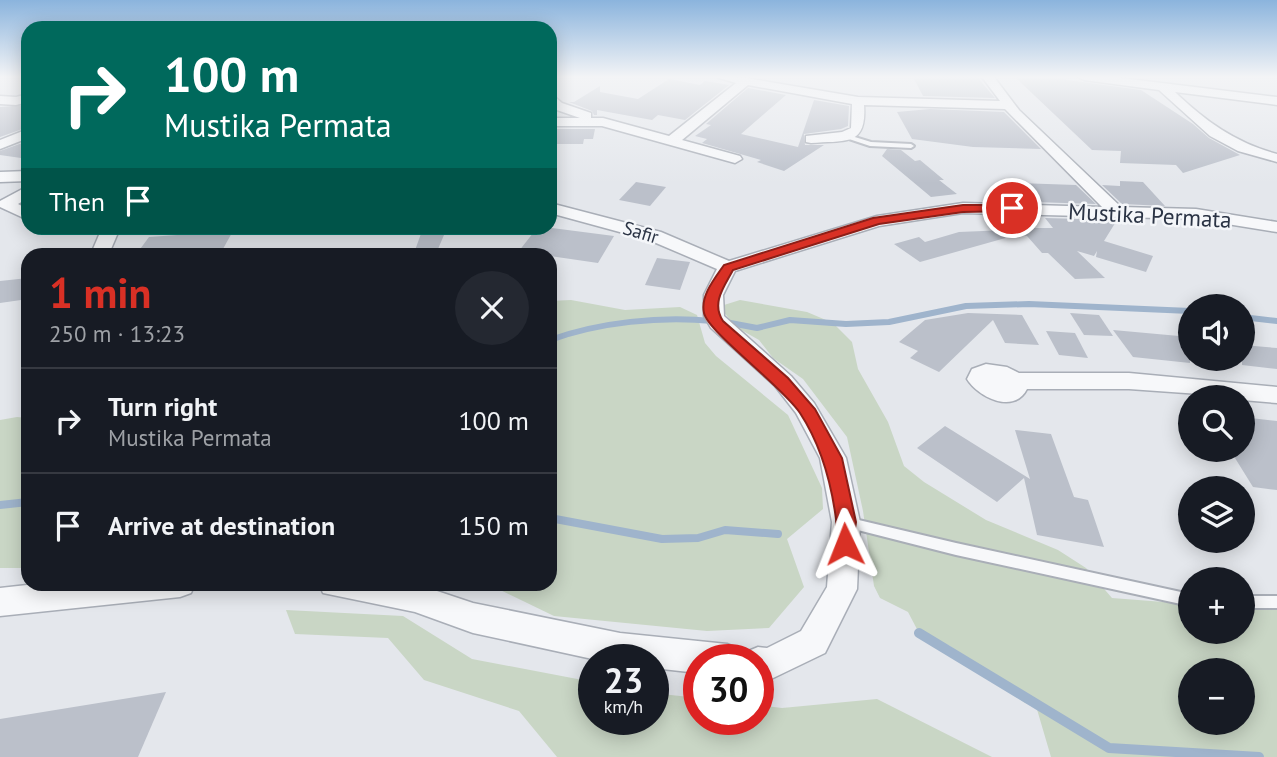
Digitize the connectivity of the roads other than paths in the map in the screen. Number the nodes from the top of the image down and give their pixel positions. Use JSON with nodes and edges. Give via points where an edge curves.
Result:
{"nodes":[{"id":1,"x":580,"y":112,"type":"edge"},
{"id":2,"x":707,"y":112,"type":"edge"},
{"id":3,"x":858,"y":112,"type":"edge"},
{"id":4,"x":1015,"y":112,"type":"edge"},
{"id":5,"x":1188,"y":112,"type":"edge"},
{"id":6,"x":557,"y":122,"type":"edge"},
{"id":7,"x":603,"y":122,"type":"junction"},
{"id":8,"x":21,"y":136,"type":"edge"},
{"id":9,"x":845,"y":136,"type":"junction"},
{"id":10,"x":811,"y":139,"type":"dead end"},
{"id":11,"x":672,"y":141,"type":"junction"},
{"id":12,"x":0,"y":145,"type":"edge"},
{"id":13,"x":911,"y":146,"type":"dead end"},
{"id":14,"x":1277,"y":158,"type":"edge"},
{"id":15,"x":735,"y":159,"type":"dead end"},
{"id":16,"x":21,"y":172,"type":"edge"},
{"id":17,"x":0,"y":176,"type":"edge"},
{"id":18,"x":21,"y":195,"type":"edge"},
{"id":19,"x":557,"y":210,"type":"edge"},
{"id":20,"x":1115,"y":210,"type":"junction"},
{"id":21,"x":21,"y":213,"type":"edge"},
{"id":22,"x":1277,"y":227,"type":"edge"},
{"id":23,"x":728,"y":267,"type":"junction"},
{"id":24,"x":1014,"y":381,"type":"dead end"},
{"id":25,"x":1277,"y":395,"type":"edge"},
{"id":26,"x":846,"y":522,"type":"junction"},
{"id":27,"x":110,"y":591,"type":"edge"},
{"id":28,"x":378,"y":591,"type":"edge"},
{"id":29,"x":1178,"y":597,"type":"edge"},
{"id":30,"x":0,"y":602,"type":"edge"},
{"id":31,"x":1255,"y":602,"type":"edge"},
{"id":32,"x":1277,"y":602,"type":"edge"},
{"id":33,"x":683,"y":655,"type":"edge"},
{"id":34,"x":774,"y":662,"type":"edge"}],
"edges":[{"from":1,"to":7,"type":"street"},
{"from":2,"to":11,"type":"street"},
{"from":3,"to":9,"type":"street","via":[[856,131]]},
{"from":4,"to":20,"type":"street"},
{"from":5,"to":14,"type":"street","via":[[1241,149]]},
{"from":6,"to":7,"type":"street"},
{"from":7,"to":11,"type":"street"},
{"from":8,"to":12,"type":"street"},
{"from":9,"to":10,"type":"street"},
{"from":9,"to":13,"type":"lane","via":[[870,144]]},
{"from":11,"to":15,"type":"street"},
{"from":16,"to":17,"type":"street"},
{"from":18,"to":21,"type":"street","via":[[6,204]]},
{"from":19,"to":23,"type":"street","name":"Safir","via":[[655,236]]},
{"from":20,"to":22,"type":"street","name":"Mustika Permata","via":[[1196,214]]},
{"from":20,"to":23,"type":"street","name":"Mustika Permata","via":[[963,208],[877,221]]},
{"from":23,"to":26,"type":"street","via":[[711,297],[711,314],[783,381],[806,409],[833,458]]},
{"from":24,"to":25,"type":"street","via":[[1129,381]]},
{"from":26,"to":29,"type":"lane"},
{"from":26,"to":34,"type":"street","via":[[842,589],[813,642]]},
{"from":27,"to":30,"type":"street"},
{"from":28,"to":33,"type":"street","via":[[415,597],[473,618],[620,649]]},
{"from":31,"to":32,"type":"lane"}]}
